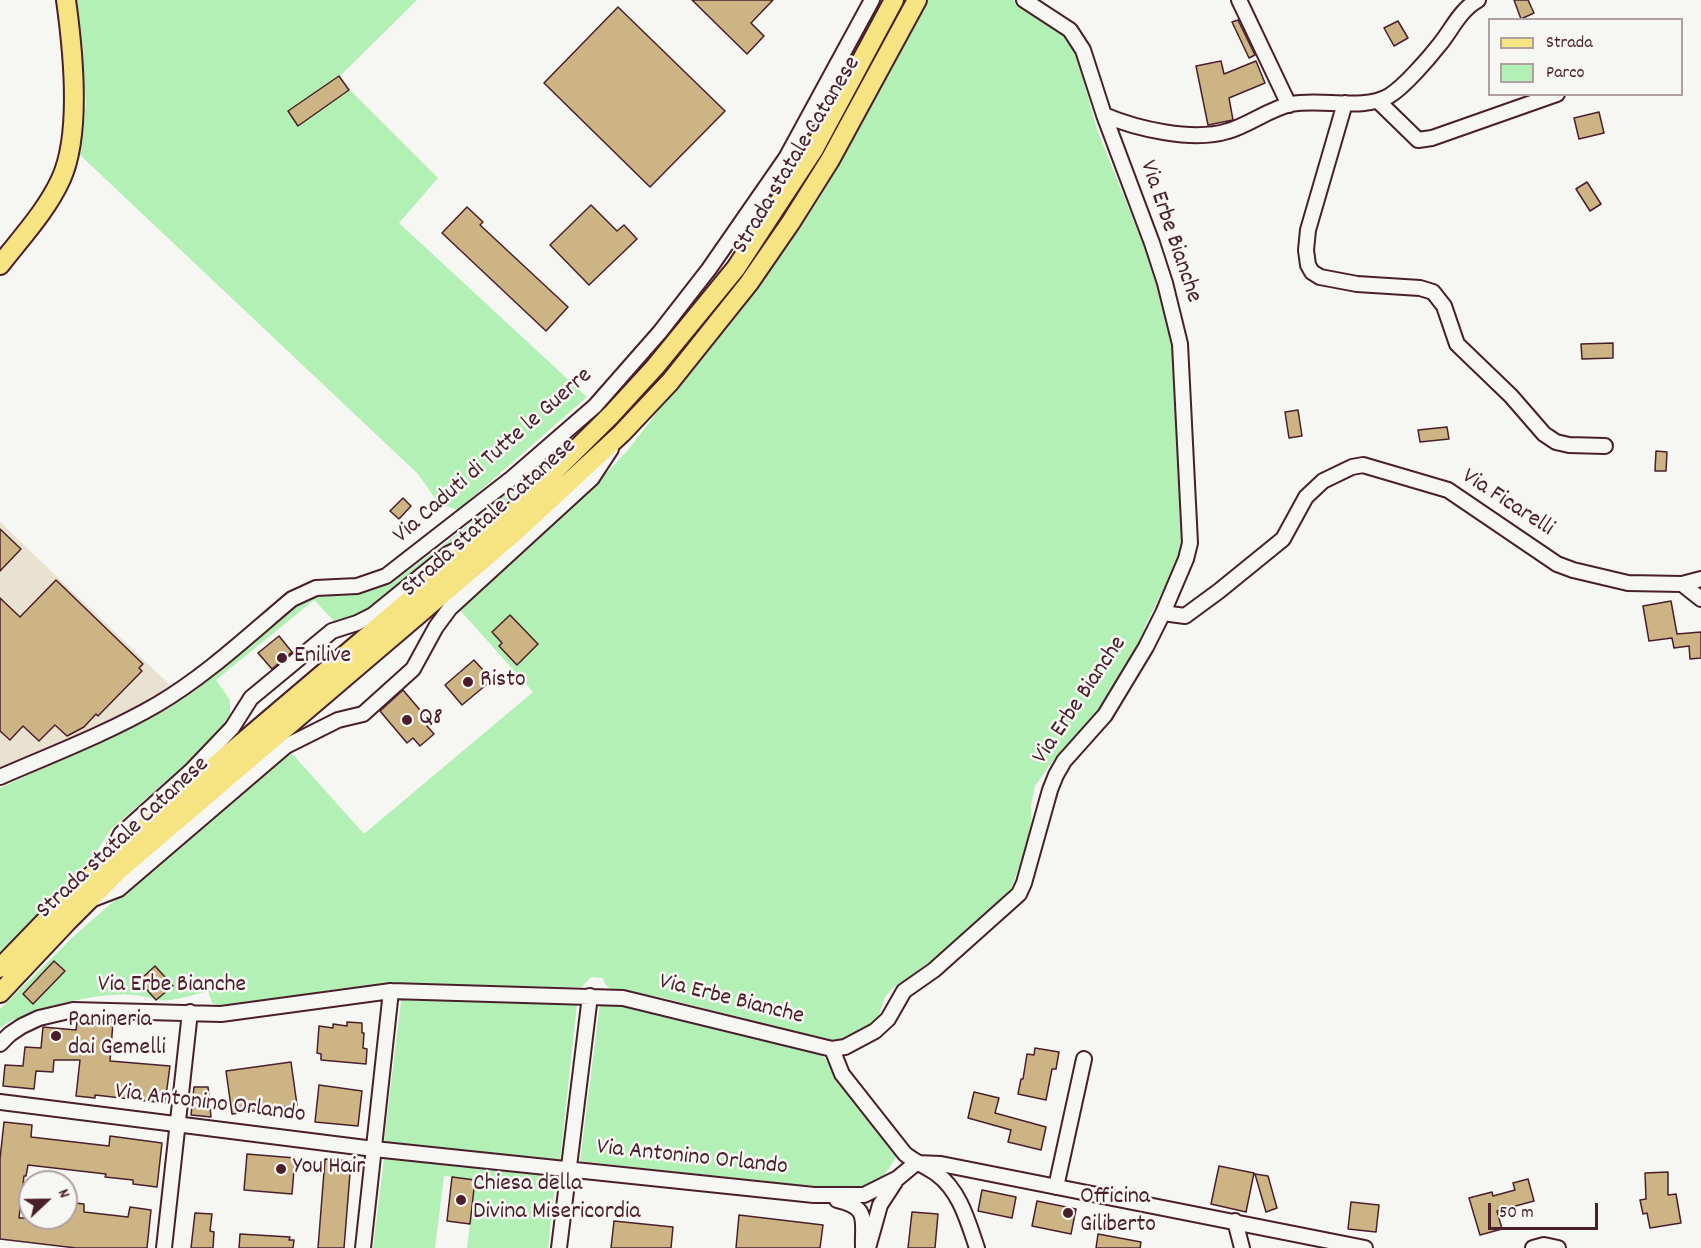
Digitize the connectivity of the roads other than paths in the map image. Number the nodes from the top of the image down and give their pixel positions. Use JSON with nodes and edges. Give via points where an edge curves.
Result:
{"nodes":[{"id":1,"x":66,"y":0,"type":"edge"},
{"id":2,"x":872,"y":0,"type":"edge"},
{"id":3,"x":894,"y":0,"type":"edge"},
{"id":4,"x":917,"y":0,"type":"edge"},
{"id":5,"x":1024,"y":0,"type":"edge"},
{"id":6,"x":1239,"y":0,"type":"edge"},
{"id":7,"x":1478,"y":0,"type":"edge"},
{"id":8,"x":1551,"y":96,"type":"edge"},
{"id":9,"x":1378,"y":101,"type":"junction"},
{"id":10,"x":1345,"y":103,"type":"junction"},
{"id":11,"x":1289,"y":105,"type":"junction"},
{"id":12,"x":1104,"y":115,"type":"junction"},
{"id":13,"x":0,"y":266,"type":"edge"},
{"id":14,"x":622,"y":433,"type":"junction"},
{"id":15,"x":1605,"y":446,"type":"dead end"},
{"id":16,"x":484,"y":537,"type":"junction"},
{"id":17,"x":1701,"y":579,"type":"edge"},
{"id":18,"x":1682,"y":584,"type":"junction"},
{"id":19,"x":1701,"y":599,"type":"edge"},
{"id":20,"x":1163,"y":614,"type":"junction"},
{"id":21,"x":0,"y":777,"type":"edge"},
{"id":22,"x":108,"y":860,"type":"junction"},
{"id":23,"x":88,"y":901,"type":"junction"},
{"id":24,"x":0,"y":968,"type":"edge"},
{"id":25,"x":391,"y":991,"type":"junction"},
{"id":26,"x":0,"y":993,"type":"edge"},
{"id":27,"x":590,"y":996,"type":"junction"},
{"id":28,"x":190,"y":1012,"type":"junction"},
{"id":29,"x":0,"y":1044,"type":"edge"},
{"id":30,"x":832,"y":1049,"type":"junction"},
{"id":31,"x":1083,"y":1059,"type":"dead end"},
{"id":32,"x":0,"y":1102,"type":"edge"},
{"id":33,"x":178,"y":1123,"type":"junction"},
{"id":34,"x":374,"y":1149,"type":"junction"},
{"id":35,"x":916,"y":1163,"type":"junction"},
{"id":36,"x":569,"y":1169,"type":"junction"},
{"id":37,"x":898,"y":1178,"type":"junction"},
{"id":38,"x":1056,"y":1187,"type":"junction"},
{"id":39,"x":809,"y":1194,"type":"junction"},
{"id":40,"x":1235,"y":1221,"type":"junction"},
{"id":41,"x":164,"y":1248,"type":"edge"},
{"id":42,"x":363,"y":1248,"type":"edge"},
{"id":43,"x":559,"y":1248,"type":"edge"},
{"id":44,"x":863,"y":1248,"type":"edge"},
{"id":45,"x":867,"y":1248,"type":"edge"},
{"id":46,"x":976,"y":1248,"type":"edge"},
{"id":47,"x":1242,"y":1248,"type":"edge"},
{"id":48,"x":1365,"y":1248,"type":"edge"},
{"id":49,"x":1533,"y":1248,"type":"edge"},
{"id":50,"x":1558,"y":1248,"type":"edge"}],
"edges":[{"from":1,"to":13,"type":"main road","via":[[74,104],[70,149],[62,178],[45,207]]},
{"from":2,"to":21,"type":"street","name":"Via Caduti di Tutte le Guerre","via":[[786,158],[702,278],[595,406],[400,568],[357,586],[303,593],[159,704]]},
{"from":3,"to":16,"type":"main road","name":"Strada statale Catanese","via":[[814,149],[736,268],[618,407]]},
{"from":4,"to":14,"type":"main road","name":"Strada statale Catanese","via":[[830,160],[791,222],[712,331]]},
{"from":5,"to":12,"type":"street","name":"Via Erbe Bianche","via":[[1070,30],[1083,50]]},
{"from":6,"to":11,"type":"street"},
{"from":7,"to":9,"type":"street","via":[[1469,5],[1412,75],[1391,95]]},
{"from":8,"to":9,"type":"street","via":[[1418,140]]},
{"from":9,"to":10,"type":"street"},
{"from":10,"to":11,"type":"street"},
{"from":10,"to":15,"type":"street","via":[[1308,230],[1306,250],[1312,272],[1357,284],[1433,292],[1444,306],[1457,344],[1544,434],[1562,444]]},
{"from":11,"to":12,"type":"street","via":[[1229,131],[1204,136],[1123,123]]},
{"from":12,"to":20,"type":"street","name":"Via Erbe Bianche","via":[[1152,243],[1180,344],[1190,543]]},
{"from":14,"to":23,"type":"main road","name":"Strada statale Catanese","via":[[514,533],[190,808]]},
{"from":14,"to":23,"type":"street","via":[[592,478],[450,608],[413,669],[363,714],[338,720],[286,746],[119,889]]},
{"from":16,"to":22,"type":"main road","name":"Strada statale Catanese"},
{"from":16,"to":22,"type":"street","via":[[448,554],[373,615],[332,631],[251,698],[232,728],[121,834]]},
{"from":17,"to":18,"type":"street","name":"Via Ficarelli"},
{"from":18,"to":19,"type":"street"},
{"from":18,"to":20,"type":"street","name":"Via Ficarelli","via":[[1628,582],[1573,570],[1557,564],[1448,490],[1363,465],[1323,481],[1306,497],[1283,539],[1219,591],[1185,616]]},
{"from":20,"to":30,"type":"street","name":"Via Erbe Bianche","via":[[1105,715],[1056,774],[1019,894],[904,991],[888,1019],[874,1031],[845,1047]]},
{"from":22,"to":24,"type":"main road","name":"Strada statale Catanese"},
{"from":23,"to":26,"type":"main road","name":"Strada statale Catanese"},
{"from":25,"to":27,"type":"street","name":"Via Erbe Bianche"},
{"from":25,"to":28,"type":"street","name":"Via Erbe Bianche","via":[[221,1014]]},
{"from":25,"to":34,"type":"street"},
{"from":27,"to":30,"type":"street","name":"Via Erbe Bianche","via":[[651,1003]]},
{"from":27,"to":36,"type":"street"},
{"from":28,"to":29,"type":"street","name":"Via Erbe Bianche","via":[[73,1010],[39,1018]]},
{"from":28,"to":33,"type":"street"},
{"from":30,"to":35,"type":"street","via":[[842,1074]]},
{"from":31,"to":38,"type":"street"},
{"from":32,"to":33,"type":"street","name":"Via Antonino Orlando"},
{"from":33,"to":34,"type":"street","name":"Via Antonino Orlando"},
{"from":33,"to":41,"type":"street"},
{"from":34,"to":36,"type":"street","name":"Via Antonino Orlando"},
{"from":34,"to":42,"type":"street"},
{"from":35,"to":37,"type":"street","name":"Via Antonino Orlando"},
{"from":35,"to":38,"type":"street","via":[[941,1164]]},
{"from":35,"to":46,"type":"street","via":[[937,1174],[955,1191]]},
{"from":36,"to":39,"type":"street","name":"Via Antonino Orlando"},
{"from":36,"to":43,"type":"street"},
{"from":37,"to":39,"type":"street","name":"Via Antonino Orlando","via":[[864,1196]]},
{"from":37,"to":45,"type":"street","via":[[880,1205]]},
{"from":38,"to":40,"type":"street"},
{"from":39,"to":44,"type":"street","via":[[855,1206],[860,1211]]},
{"from":40,"to":47,"type":"street"},
{"from":40,"to":48,"type":"street"},
{"from":49,"to":50,"type":"street"}]}
